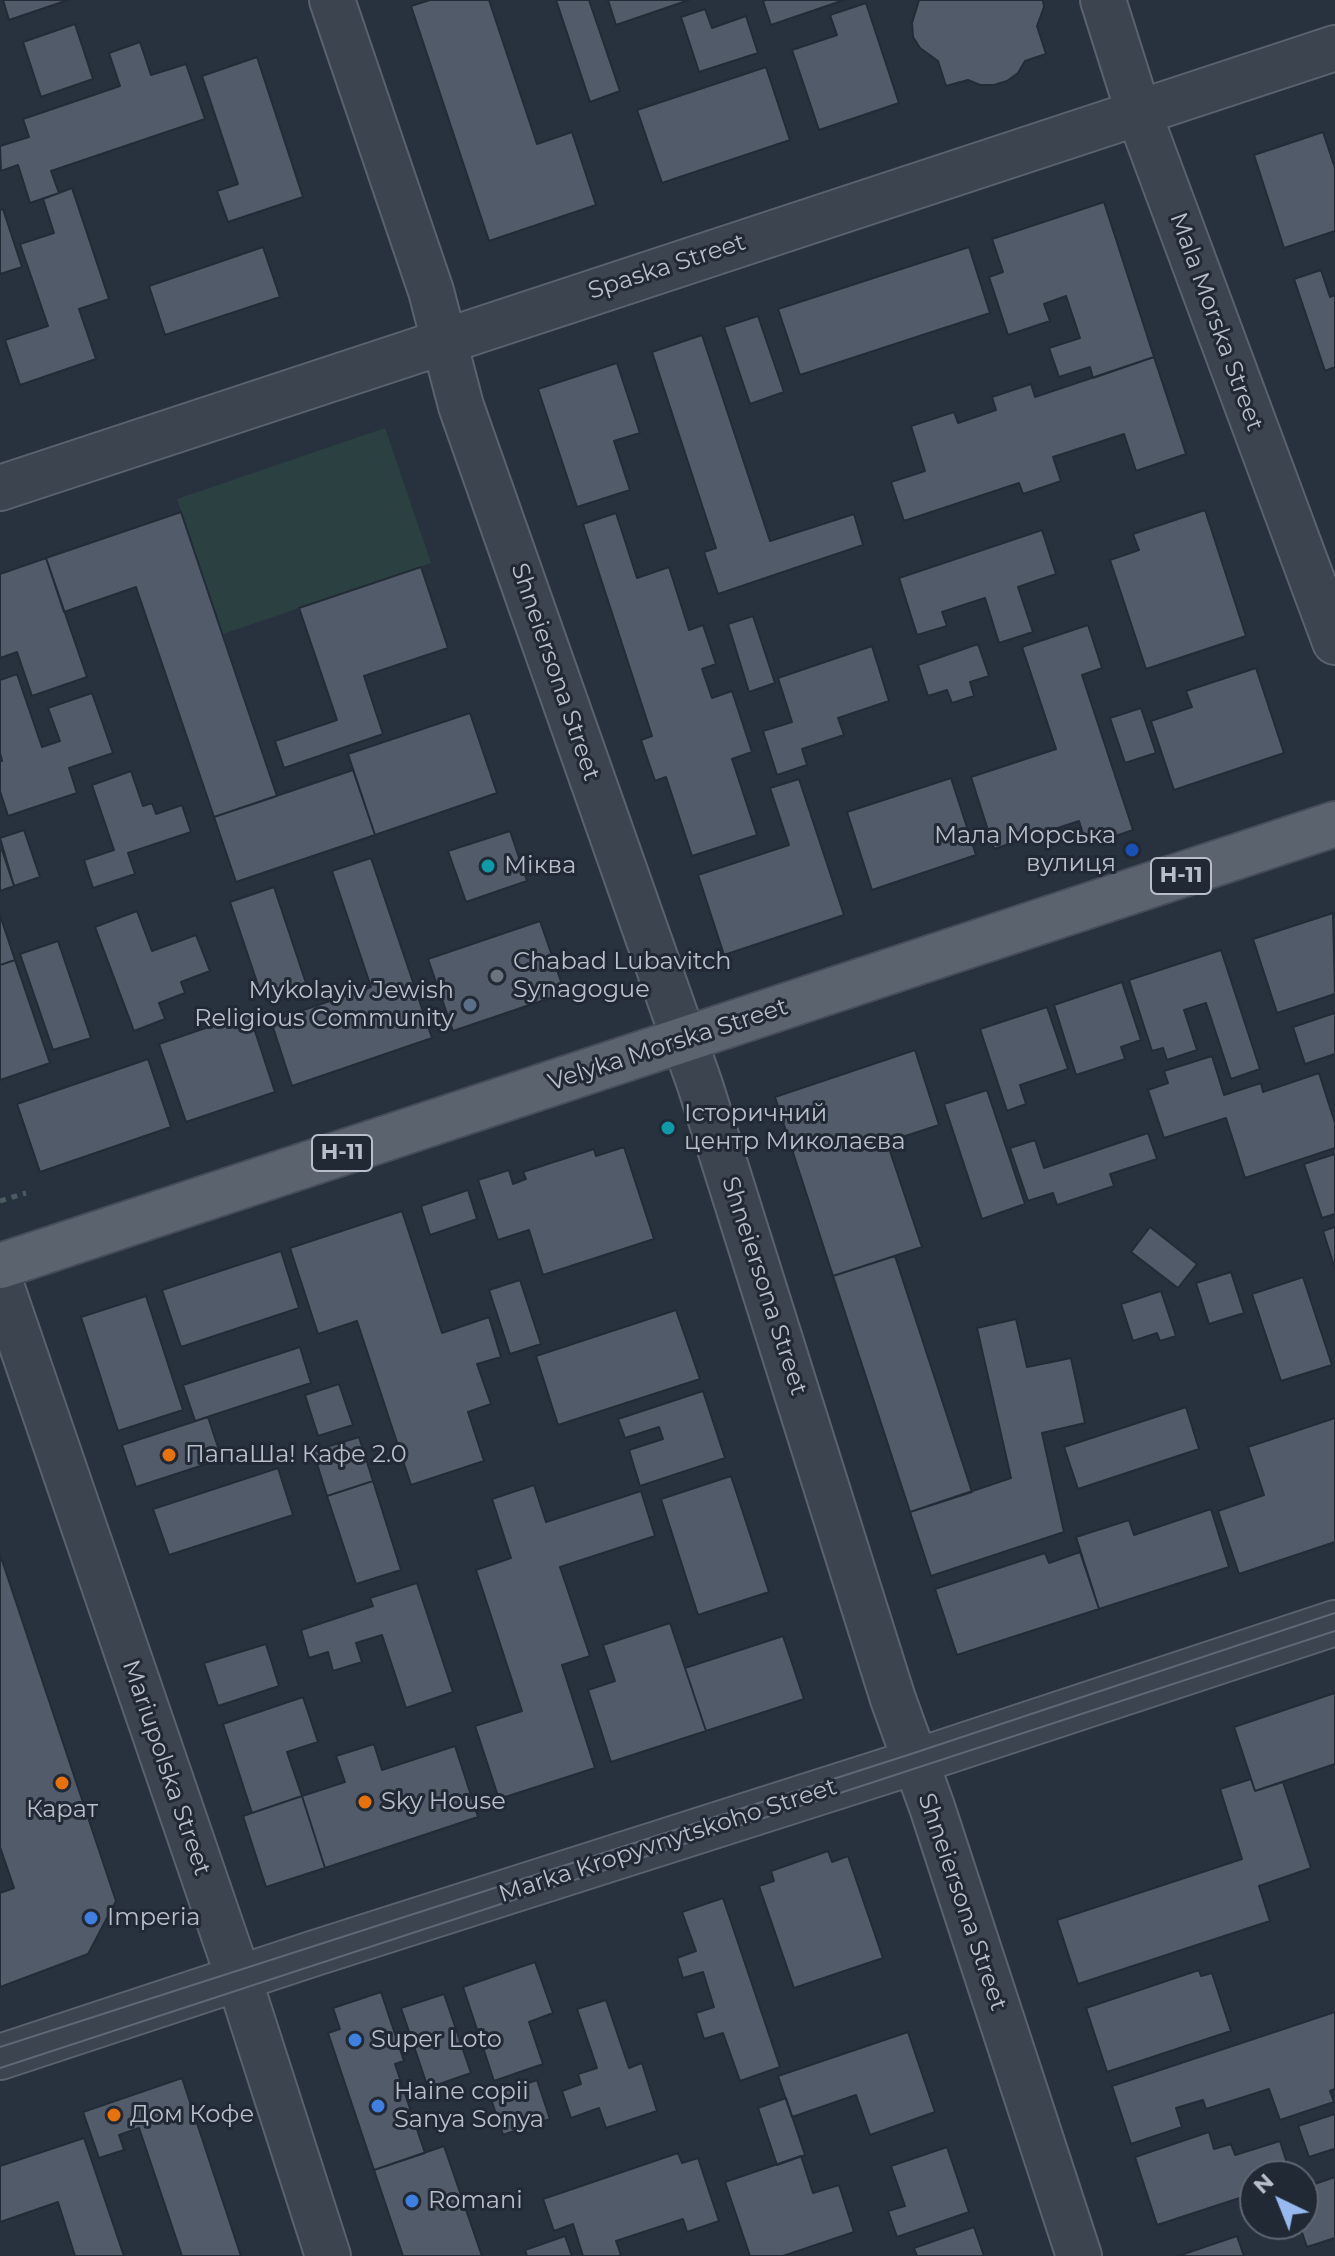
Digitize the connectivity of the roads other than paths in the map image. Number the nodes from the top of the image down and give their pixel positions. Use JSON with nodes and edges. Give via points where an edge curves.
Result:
{"nodes":[{"id":1,"x":332,"y":0,"type":"edge"},
{"id":2,"x":1103,"y":0,"type":"edge"},
{"id":3,"x":1335,"y":48,"type":"edge"},
{"id":4,"x":1139,"y":114,"type":"junction"},
{"id":5,"x":443,"y":342,"type":"junction"},
{"id":6,"x":0,"y":488,"type":"edge"},
{"id":7,"x":1335,"y":642,"type":"edge"},
{"id":8,"x":1335,"y":824,"type":"edge"},
{"id":9,"x":684,"y":1039,"type":"junction"},
{"id":10,"x":0,"y":1266,"type":"edge"},
{"id":11,"x":0,"y":1282,"type":"edge"},
{"id":12,"x":1335,"y":1623,"type":"edge"},
{"id":13,"x":914,"y":1762,"type":"junction"},
{"id":14,"x":239,"y":1979,"type":"junction"},
{"id":15,"x":0,"y":2057,"type":"edge"},
{"id":16,"x":328,"y":2256,"type":"edge"},
{"id":17,"x":1079,"y":2256,"type":"edge"}],
"edges":[{"from":1,"to":5,"type":"street","name":"Shneiersona Street","via":[[431,291]]},
{"from":2,"to":4,"type":"street","name":"Mala Morska Street"},
{"from":3,"to":4,"type":"street","name":"Spaska Street"},
{"from":4,"to":5,"type":"street","name":"Spaska Street"},
{"from":4,"to":7,"type":"street","name":"Mala Morska Street"},
{"from":5,"to":6,"type":"street","name":"Spaska Street"},
{"from":5,"to":9,"type":"street","name":"Shneiersona Street"},
{"from":8,"to":9,"type":"main road","name":"Velyka Morska Street","number":"Н-11"},
{"from":9,"to":10,"type":"main road","name":"Velyka Morska Street","number":"Н-11"},
{"from":9,"to":13,"type":"street","name":"Shneiersona Street"},
{"from":11,"to":14,"type":"street","name":"Mariupolska Street"},
{"from":12,"to":13,"type":"street","name":"Marka Kropyvnytskoho Street"},
{"from":13,"to":14,"type":"street","name":"Marka Kropyvnytskoho Street"},
{"from":13,"to":17,"type":"street","name":"Shneiersona Street"},
{"from":14,"to":15,"type":"street","name":"Marka Kropyvnytskoho Street"},
{"from":14,"to":16,"type":"street","name":"Mariupolska Street"}]}
